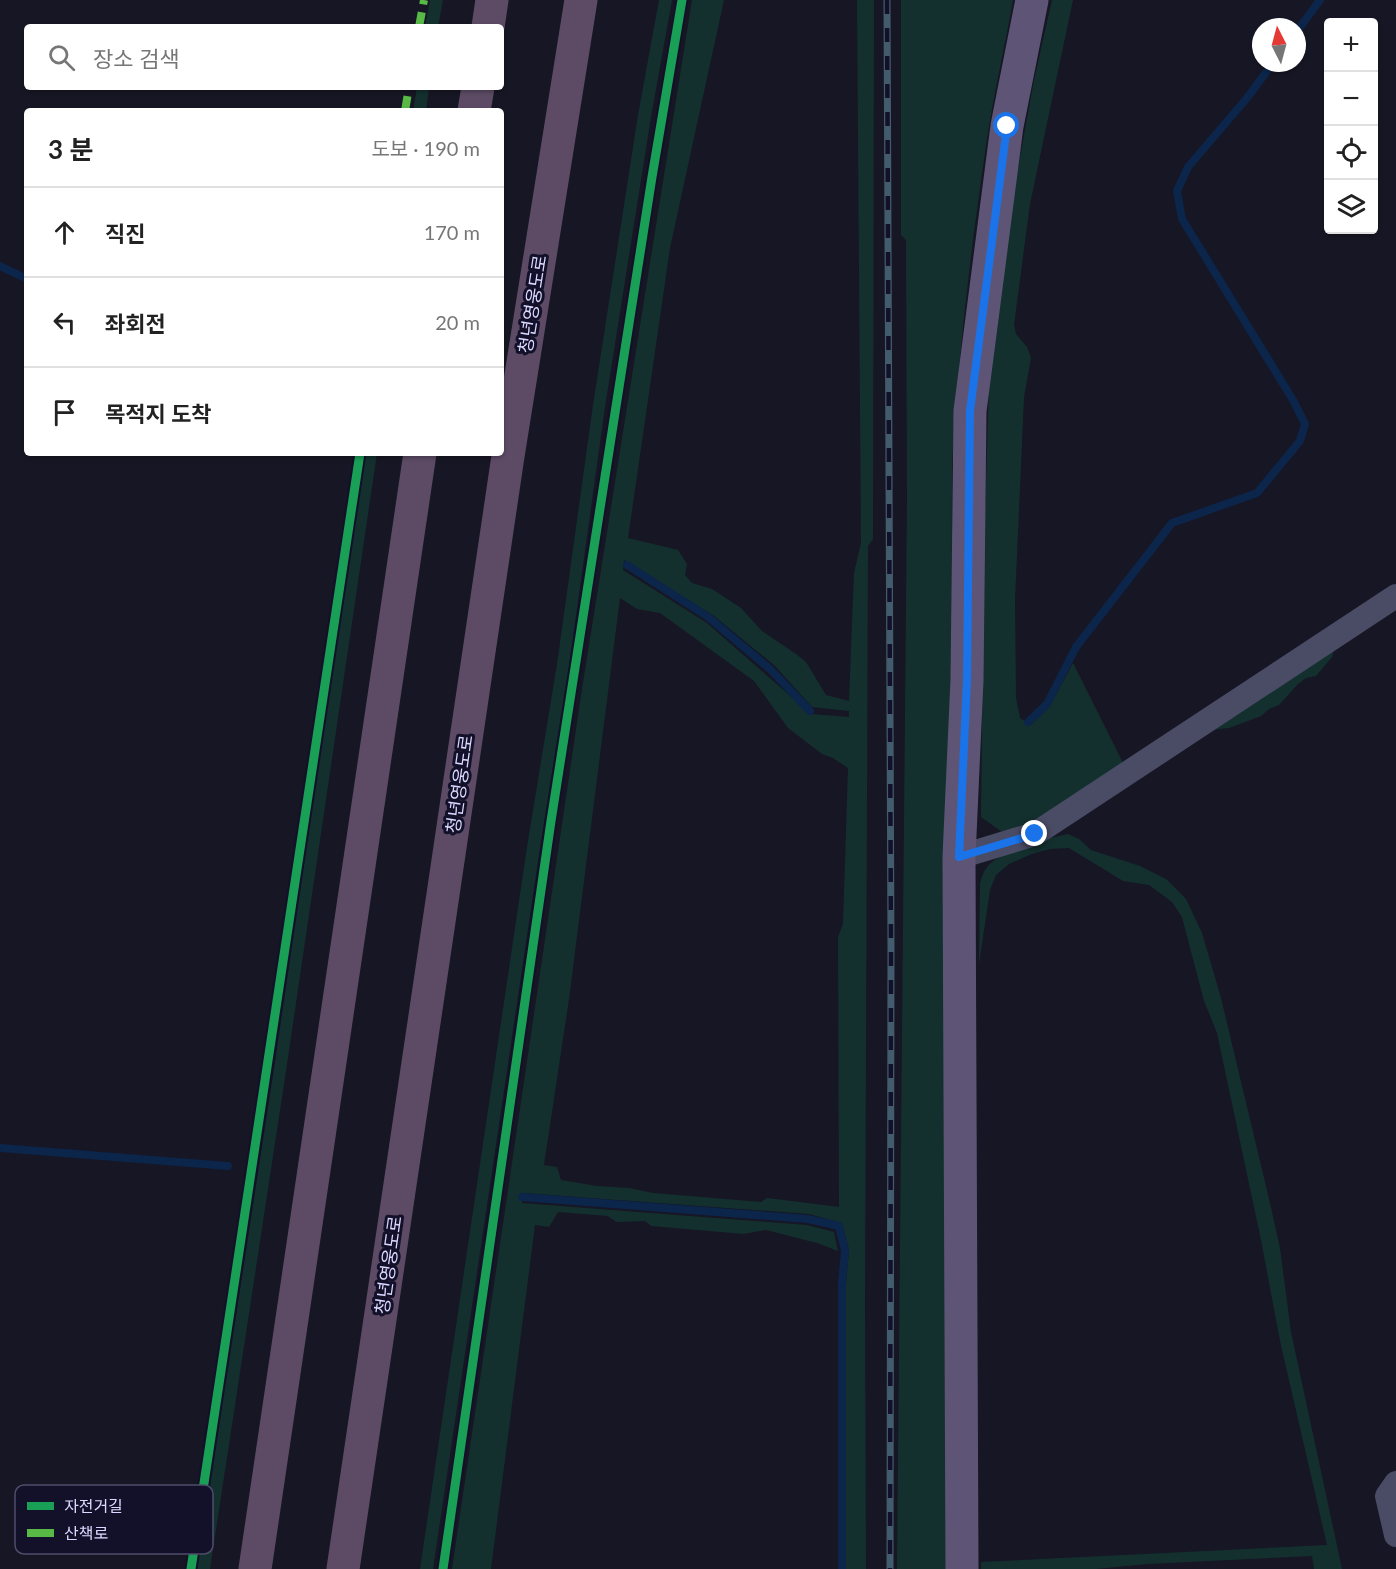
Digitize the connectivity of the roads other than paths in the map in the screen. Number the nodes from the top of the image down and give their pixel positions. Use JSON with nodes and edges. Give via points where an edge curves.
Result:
{"nodes":[{"id":1,"x":492,"y":0,"type":"edge"},
{"id":2,"x":580,"y":0,"type":"edge"},
{"id":3,"x":1032,"y":0,"type":"edge"},
{"id":4,"x":488,"y":24,"type":"edge"},
{"id":5,"x":478,"y":90,"type":"edge"},
{"id":6,"x":474,"y":108,"type":"edge"},
{"id":7,"x":420,"y":456,"type":"edge"},
{"id":8,"x":1396,"y":596,"type":"edge"},
{"id":9,"x":959,"y":857,"type":"junction"},
{"id":10,"x":1396,"y":1483,"type":"edge"},
{"id":11,"x":1396,"y":1535,"type":"edge"},
{"id":12,"x":255,"y":1569,"type":"edge"},
{"id":13,"x":343,"y":1569,"type":"edge"},
{"id":14,"x":962,"y":1569,"type":"edge"}],
"edges":[{"from":1,"to":4,"type":"highway"},
{"from":2,"to":13,"type":"highway","name":"청년영웅도로","via":[[504,480]]},
{"from":3,"to":9,"type":"main road","via":[[1007,126],[970,411],[967,680]]},
{"from":5,"to":6,"type":"highway"},
{"from":7,"to":12,"type":"highway"},
{"from":8,"to":9,"type":"street","via":[[1035,834]]},
{"from":9,"to":14,"type":"main road"},
{"from":10,"to":11,"type":"street","via":[[1387,1496]]}]}
